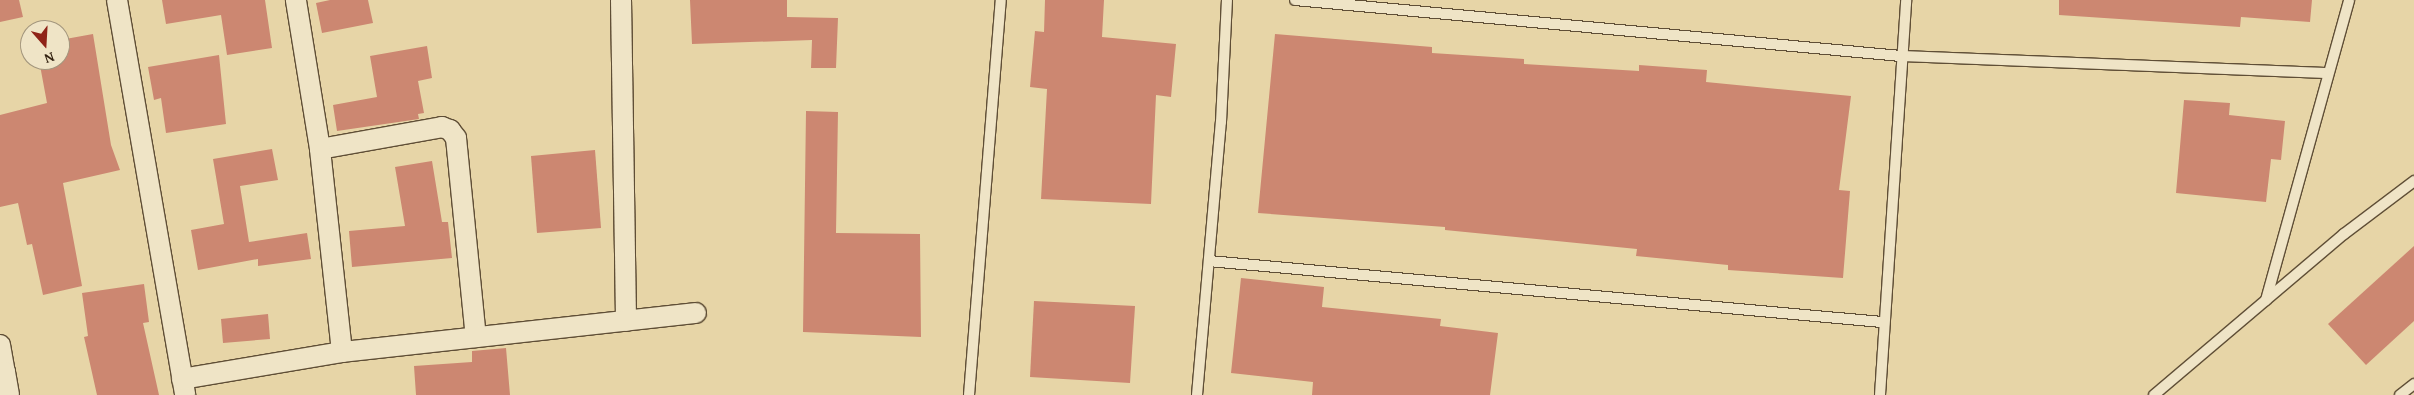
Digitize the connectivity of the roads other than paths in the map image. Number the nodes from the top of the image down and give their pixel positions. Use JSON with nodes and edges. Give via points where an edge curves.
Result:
{"nodes":[{"id":1,"x":117,"y":0,"type":"edge"},
{"id":2,"x":296,"y":0,"type":"edge"},
{"id":3,"x":621,"y":0,"type":"edge"},
{"id":4,"x":1001,"y":0,"type":"edge"},
{"id":5,"x":1227,"y":0,"type":"edge"},
{"id":6,"x":1295,"y":0,"type":"edge"},
{"id":7,"x":1906,"y":0,"type":"edge"},
{"id":8,"x":2349,"y":0,"type":"edge"},
{"id":9,"x":1901,"y":56,"type":"junction"},
{"id":10,"x":2327,"y":74,"type":"junction"},
{"id":11,"x":320,"y":148,"type":"junction"},
{"id":12,"x":2414,"y":181,"type":"edge"},
{"id":13,"x":1209,"y":261,"type":"junction"},
{"id":14,"x":2266,"y":300,"type":"junction"},
{"id":15,"x":696,"y":313,"type":"dead end"},
{"id":16,"x":626,"y":321,"type":"junction"},
{"id":17,"x":1882,"y":322,"type":"junction"},
{"id":18,"x":476,"y":337,"type":"junction"},
{"id":19,"x":0,"y":345,"type":"edge"},
{"id":20,"x":342,"y":352,"type":"junction"},
{"id":21,"x":3,"y":372,"type":"edge"},
{"id":22,"x":2414,"y":384,"type":"edge"},
{"id":23,"x":184,"y":387,"type":"edge"},
{"id":24,"x":9,"y":395,"type":"edge"},
{"id":25,"x":968,"y":395,"type":"edge"},
{"id":26,"x":1197,"y":395,"type":"edge"},
{"id":27,"x":1880,"y":395,"type":"edge"},
{"id":28,"x":2154,"y":395,"type":"edge"},
{"id":29,"x":2400,"y":395,"type":"edge"}],
"edges":[{"from":1,"to":23,"type":"street"},
{"from":2,"to":11,"type":"street"},
{"from":3,"to":16,"type":"street"},
{"from":4,"to":25,"type":"lane"},
{"from":5,"to":13,"type":"lane"},
{"from":6,"to":9,"type":"lane"},
{"from":7,"to":9,"type":"lane"},
{"from":8,"to":10,"type":"lane"},
{"from":9,"to":10,"type":"lane"},
{"from":9,"to":17,"type":"lane"},
{"from":10,"to":14,"type":"lane"},
{"from":11,"to":18,"type":"street","via":[[442,127],[450,130],[456,138]]},
{"from":11,"to":20,"type":"street"},
{"from":12,"to":14,"type":"lane"},
{"from":13,"to":17,"type":"lane"},
{"from":13,"to":26,"type":"lane"},
{"from":14,"to":28,"type":"lane"},
{"from":15,"to":16,"type":"street"},
{"from":16,"to":18,"type":"street"},
{"from":17,"to":27,"type":"lane"},
{"from":18,"to":20,"type":"street"},
{"from":19,"to":21,"type":"street"},
{"from":20,"to":23,"type":"street"},
{"from":21,"to":24,"type":"street"},
{"from":22,"to":29,"type":"lane"}]}
